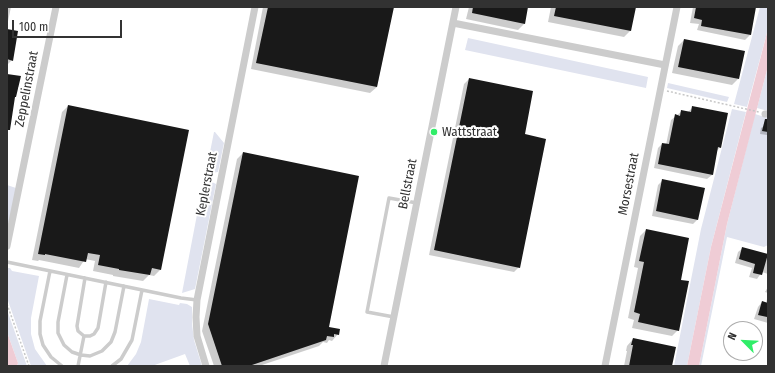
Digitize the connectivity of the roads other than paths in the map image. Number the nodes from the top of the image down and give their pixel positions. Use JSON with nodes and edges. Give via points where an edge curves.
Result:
{"nodes":[{"id":1,"x":56,"y":7,"type":"edge"},
{"id":2,"x":255,"y":7,"type":"edge"},
{"id":3,"x":456,"y":7,"type":"edge"},
{"id":4,"x":677,"y":7,"type":"edge"},
{"id":5,"x":453,"y":23,"type":"junction"},
{"id":6,"x":665,"y":65,"type":"junction"},
{"id":7,"x":417,"y":203,"type":"junction"},
{"id":8,"x":7,"y":246,"type":"edge"},
{"id":9,"x":7,"y":262,"type":"edge"},
{"id":10,"x":50,"y":271,"type":"junction"},
{"id":11,"x":67,"y":274,"type":"junction"},
{"id":12,"x":85,"y":278,"type":"junction"},
{"id":13,"x":106,"y":282,"type":"junction"},
{"id":14,"x":124,"y":286,"type":"junction"},
{"id":15,"x":142,"y":290,"type":"junction"},
{"id":16,"x":197,"y":300,"type":"junction"},
{"id":17,"x":394,"y":317,"type":"junction"},
{"id":18,"x":84,"y":336,"type":"junction"},
{"id":19,"x":81,"y":355,"type":"junction"},
{"id":20,"x":62,"y":366,"type":"edge"},
{"id":21,"x":78,"y":366,"type":"edge"},
{"id":22,"x":112,"y":366,"type":"edge"},
{"id":23,"x":206,"y":366,"type":"edge"},
{"id":24,"x":384,"y":366,"type":"edge"},
{"id":25,"x":605,"y":366,"type":"edge"}],
"edges":[{"from":1,"to":8,"type":"street","name":"Zeppelinstraat"},
{"from":2,"to":16,"type":"street","name":"Keplerstraat"},
{"from":3,"to":5,"type":"street","name":"Bellstraat"},
{"from":4,"to":6,"type":"street","name":"Morsestraat"},
{"from":5,"to":6,"type":"street"},
{"from":5,"to":7,"type":"street","name":"Bellstraat"},
{"from":6,"to":25,"type":"street","name":"Morsestraat"},
{"from":7,"to":17,"type":"street","name":"Bellstraat"},
{"from":7,"to":17,"type":"lane","via":[[389,198],[367,312]]},
{"from":9,"to":10,"type":"lane"},
{"from":10,"to":11,"type":"lane"},
{"from":10,"to":20,"type":"lane","via":[[40,321],[40,334],[43,345],[51,357]]},
{"from":11,"to":12,"type":"lane"},
{"from":11,"to":19,"type":"lane","via":[[58,334],[64,345]]},
{"from":12,"to":13,"type":"lane"},
{"from":12,"to":18,"type":"lane","via":[[77,326],[78,331]]},
{"from":13,"to":14,"type":"lane"},
{"from":13,"to":18,"type":"lane","via":[[98,328],[94,334]]},
{"from":14,"to":15,"type":"lane"},
{"from":14,"to":19,"type":"lane","via":[[116,332],[111,342],[102,351],[90,356]]},
{"from":15,"to":16,"type":"lane"},
{"from":15,"to":22,"type":"lane","via":[[132,340],[121,359]]},
{"from":16,"to":23,"type":"street","name":"Keplerstraat","via":[[197,336]]},
{"from":17,"to":24,"type":"street","name":"Bellstraat"},
{"from":18,"to":19,"type":"lane"},
{"from":19,"to":21,"type":"lane"}]}
